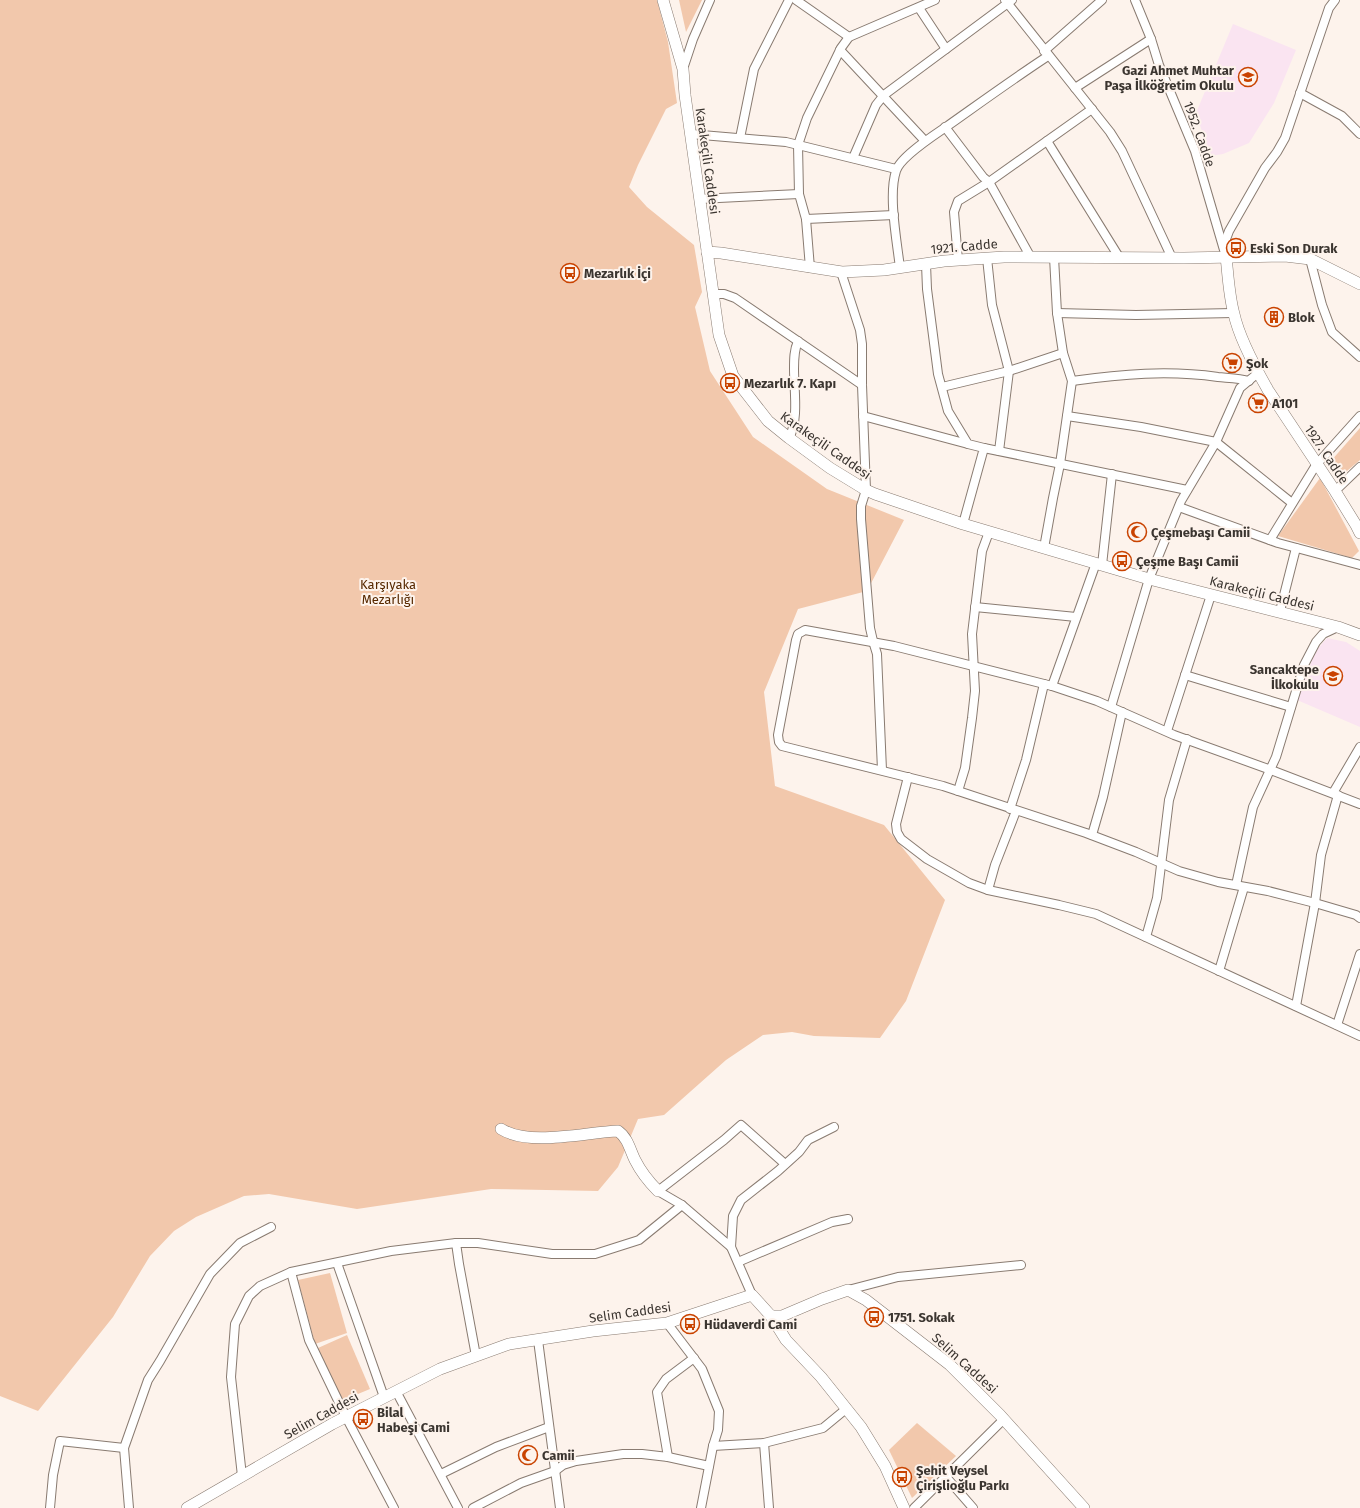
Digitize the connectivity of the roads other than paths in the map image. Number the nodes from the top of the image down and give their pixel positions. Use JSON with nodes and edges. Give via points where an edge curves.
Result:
{"nodes":[{"id":1,"x":663,"y":0,"type":"edge"},
{"id":2,"x":710,"y":0,"type":"edge"},
{"id":3,"x":789,"y":0,"type":"edge"},
{"id":4,"x":796,"y":0,"type":"edge"},
{"id":5,"x":935,"y":0,"type":"edge"},
{"id":6,"x":1102,"y":0,"type":"edge"},
{"id":7,"x":1135,"y":0,"type":"edge"},
{"id":8,"x":1335,"y":0,"type":"edge"},
{"id":9,"x":1008,"y":1,"type":"edge"},
{"id":10,"x":919,"y":8,"type":"junction"},
{"id":11,"x":849,"y":37,"type":"junction"},
{"id":12,"x":1151,"y":39,"type":"junction"},
{"id":13,"x":946,"y":49,"type":"junction"},
{"id":14,"x":840,"y":50,"type":"junction"},
{"id":15,"x":1046,"y":54,"type":"junction"},
{"id":16,"x":683,"y":69,"type":"junction"},
{"id":17,"x":1076,"y":88,"type":"junction"},
{"id":18,"x":1300,"y":93,"type":"junction"},
{"id":19,"x":884,"y":96,"type":"junction"},
{"id":20,"x":1092,"y":109,"type":"junction"},
{"id":21,"x":945,"y":127,"type":"junction"},
{"id":22,"x":690,"y":134,"type":"junction"},
{"id":23,"x":1360,"y":134,"type":"edge"},
{"id":24,"x":740,"y":138,"type":"junction"},
{"id":25,"x":1047,"y":140,"type":"junction"},
{"id":26,"x":925,"y":141,"type":"junction"},
{"id":27,"x":798,"y":145,"type":"junction"},
{"id":28,"x":853,"y":158,"type":"junction"},
{"id":29,"x":896,"y":169,"type":"junction"},
{"id":30,"x":989,"y":182,"type":"junction"},
{"id":31,"x":799,"y":194,"type":"junction"},
{"id":32,"x":700,"y":199,"type":"junction"},
{"id":33,"x":894,"y":215,"type":"junction"},
{"id":34,"x":806,"y":219,"type":"junction"},
{"id":35,"x":707,"y":252,"type":"junction"},
{"id":36,"x":1030,"y":256,"type":"junction"},
{"id":37,"x":1226,"y":256,"type":"junction"},
{"id":38,"x":1054,"y":257,"type":"junction"},
{"id":39,"x":1119,"y":257,"type":"junction"},
{"id":40,"x":987,"y":258,"type":"junction"},
{"id":41,"x":1172,"y":258,"type":"junction"},
{"id":42,"x":1310,"y":259,"type":"junction"},
{"id":43,"x":958,"y":260,"type":"junction"},
{"id":44,"x":926,"y":264,"type":"junction"},
{"id":45,"x":810,"y":268,"type":"junction"},
{"id":46,"x":900,"y":268,"type":"junction"},
{"id":47,"x":841,"y":272,"type":"junction"},
{"id":48,"x":1360,"y":284,"type":"edge"},
{"id":49,"x":713,"y":294,"type":"junction"},
{"id":50,"x":1057,"y":313,"type":"junction"},
{"id":51,"x":1233,"y":313,"type":"junction"},
{"id":52,"x":798,"y":341,"type":"junction"},
{"id":53,"x":1063,"y":353,"type":"junction"},
{"id":54,"x":1360,"y":357,"type":"edge"},
{"id":55,"x":1009,"y":371,"type":"junction"},
{"id":56,"x":1258,"y":372,"type":"junction"},
{"id":57,"x":1072,"y":381,"type":"junction"},
{"id":58,"x":1248,"y":381,"type":"junction"},
{"id":59,"x":862,"y":385,"type":"junction"},
{"id":60,"x":942,"y":387,"type":"junction"},
{"id":61,"x":863,"y":416,"type":"junction"},
{"id":62,"x":1068,"y":416,"type":"junction"},
{"id":63,"x":1360,"y":416,"type":"edge"},
{"id":64,"x":789,"y":438,"type":"junction"},
{"id":65,"x":1216,"y":442,"type":"junction"},
{"id":66,"x":968,"y":444,"type":"junction"},
{"id":67,"x":984,"y":448,"type":"junction"},
{"id":68,"x":999,"y":451,"type":"junction"},
{"id":69,"x":1060,"y":464,"type":"junction"},
{"id":70,"x":1316,"y":465,"type":"junction"},
{"id":71,"x":1360,"y":467,"type":"edge"},
{"id":72,"x":1112,"y":474,"type":"junction"},
{"id":73,"x":866,"y":490,"type":"junction"},
{"id":74,"x":1187,"y":490,"type":"junction"},
{"id":75,"x":1335,"y":491,"type":"junction"},
{"id":76,"x":1292,"y":503,"type":"junction"},
{"id":77,"x":1179,"y":507,"type":"junction"},
{"id":78,"x":963,"y":524,"type":"junction"},
{"id":79,"x":989,"y":532,"type":"junction"},
{"id":80,"x":1360,"y":533,"type":"edge"},
{"id":81,"x":1270,"y":540,"type":"junction"},
{"id":82,"x":1044,"y":548,"type":"junction"},
{"id":83,"x":1296,"y":548,"type":"junction"},
{"id":84,"x":1099,"y":564,"type":"junction"},
{"id":85,"x":1360,"y":566,"type":"edge"},
{"id":86,"x":1149,"y":579,"type":"junction"},
{"id":87,"x":1211,"y":595,"type":"junction"},
{"id":88,"x":975,"y":607,"type":"junction"},
{"id":89,"x":1280,"y":611,"type":"junction"},
{"id":90,"x":1076,"y":617,"type":"junction"},
{"id":91,"x":1338,"y":627,"type":"junction"},
{"id":92,"x":1360,"y":635,"type":"edge"},
{"id":93,"x":873,"y":641,"type":"junction"},
{"id":94,"x":974,"y":666,"type":"junction"},
{"id":95,"x":1185,"y":675,"type":"junction"},
{"id":96,"x":1048,"y":685,"type":"junction"},
{"id":97,"x":1111,"y":707,"type":"junction"},
{"id":98,"x":1291,"y":707,"type":"junction"},
{"id":99,"x":1122,"y":712,"type":"junction"},
{"id":100,"x":1167,"y":732,"type":"junction"},
{"id":101,"x":1187,"y":739,"type":"junction"},
{"id":102,"x":1360,"y":747,"type":"edge"},
{"id":103,"x":882,"y":770,"type":"junction"},
{"id":104,"x":1271,"y":770,"type":"junction"},
{"id":105,"x":908,"y":777,"type":"junction"},
{"id":106,"x":958,"y":791,"type":"junction"},
{"id":107,"x":1336,"y":794,"type":"junction"},
{"id":108,"x":1360,"y":804,"type":"edge"},
{"id":109,"x":1013,"y":810,"type":"junction"},
{"id":110,"x":1092,"y":835,"type":"junction"},
{"id":111,"x":1162,"y":864,"type":"junction"},
{"id":112,"x":1240,"y":886,"type":"junction"},
{"id":113,"x":988,"y":890,"type":"junction"},
{"id":114,"x":1315,"y":903,"type":"junction"},
{"id":115,"x":1360,"y":918,"type":"edge"},
{"id":116,"x":1146,"y":938,"type":"junction"},
{"id":117,"x":1360,"y":954,"type":"edge"},
{"id":118,"x":1219,"y":971,"type":"junction"},
{"id":119,"x":1296,"y":1006,"type":"junction"},
{"id":120,"x":1337,"y":1025,"type":"junction"},
{"id":121,"x":1360,"y":1036,"type":"edge"},
{"id":122,"x":834,"y":1127,"type":"dead end"},
{"id":123,"x":501,"y":1129,"type":"dead end"},
{"id":124,"x":786,"y":1164,"type":"junction"},
{"id":125,"x":658,"y":1191,"type":"junction"},
{"id":126,"x":682,"y":1205,"type":"junction"},
{"id":127,"x":848,"y":1219,"type":"dead end"},
{"id":128,"x":271,"y":1227,"type":"dead end"},
{"id":129,"x":456,"y":1243,"type":"junction"},
{"id":130,"x":731,"y":1247,"type":"junction"},
{"id":131,"x":738,"y":1262,"type":"junction"},
{"id":132,"x":336,"y":1263,"type":"junction"},
{"id":133,"x":1021,"y":1265,"type":"dead end"},
{"id":134,"x":291,"y":1272,"type":"junction"},
{"id":135,"x":848,"y":1290,"type":"junction"},
{"id":136,"x":752,"y":1295,"type":"junction"},
{"id":137,"x":771,"y":1316,"type":"junction"},
{"id":138,"x":667,"y":1323,"type":"junction"},
{"id":139,"x":538,"y":1340,"type":"junction"},
{"id":140,"x":476,"y":1356,"type":"junction"},
{"id":141,"x":694,"y":1358,"type":"junction"},
{"id":142,"x":396,"y":1391,"type":"junction"},
{"id":143,"x":384,"y":1397,"type":"junction"},
{"id":144,"x":846,"y":1409,"type":"junction"},
{"id":145,"x":346,"y":1417,"type":"junction"},
{"id":146,"x":1004,"y":1419,"type":"junction"},
{"id":147,"x":549,"y":1427,"type":"junction"},
{"id":148,"x":764,"y":1443,"type":"junction"},
{"id":149,"x":713,"y":1446,"type":"junction"},
{"id":150,"x":124,"y":1448,"type":"junction"},
{"id":151,"x":668,"y":1457,"type":"junction"},
{"id":152,"x":709,"y":1466,"type":"junction"},
{"id":153,"x":555,"y":1471,"type":"junction"},
{"id":154,"x":441,"y":1474,"type":"junction"},
{"id":155,"x":242,"y":1476,"type":"junction"},
{"id":156,"x":946,"y":1477,"type":"junction"},
{"id":157,"x":50,"y":1508,"type":"edge"},
{"id":158,"x":129,"y":1508,"type":"edge"},
{"id":159,"x":187,"y":1508,"type":"edge"},
{"id":160,"x":394,"y":1508,"type":"edge"},
{"id":161,"x":458,"y":1508,"type":"edge"},
{"id":162,"x":473,"y":1508,"type":"edge"},
{"id":163,"x":560,"y":1508,"type":"edge"},
{"id":164,"x":701,"y":1508,"type":"edge"},
{"id":165,"x":769,"y":1508,"type":"edge"},
{"id":166,"x":904,"y":1508,"type":"edge"},
{"id":167,"x":914,"y":1508,"type":"edge"},
{"id":168,"x":973,"y":1508,"type":"edge"},
{"id":169,"x":1084,"y":1508,"type":"edge"}],
"edges":[{"from":1,"to":16,"type":"main road","name":"Karakeçili Caddesi"},
{"from":2,"to":16,"type":"street"},
{"from":3,"to":24,"type":"street","via":[[754,69]]},
{"from":4,"to":11,"type":"street"},
{"from":5,"to":10,"type":"street"},
{"from":6,"to":15,"type":"street"},
{"from":7,"to":12,"type":"street","name":"1952. Cadde"},
{"from":8,"to":18,"type":"street","via":[[1329,8]]},
{"from":9,"to":13,"type":"street"},
{"from":9,"to":15,"type":"street"},
{"from":10,"to":11,"type":"street"},
{"from":10,"to":13,"type":"street"},
{"from":11,"to":14,"type":"street"},
{"from":12,"to":17,"type":"street"},
{"from":12,"to":37,"type":"street","name":"1952. Cadde","via":[[1159,65],[1195,151]]},
{"from":13,"to":19,"type":"street"},
{"from":14,"to":19,"type":"street"},
{"from":14,"to":27,"type":"street","via":[[806,118]]},
{"from":15,"to":17,"type":"street"},
{"from":15,"to":21,"type":"street"},
{"from":16,"to":22,"type":"main road","name":"Karakeçili Caddesi"},
{"from":17,"to":20,"type":"street"},
{"from":18,"to":23,"type":"street","via":[[1342,116]]},
{"from":18,"to":37,"type":"street","via":[[1285,138],[1229,231],[1226,239]]},
{"from":19,"to":26,"type":"street"},
{"from":19,"to":28,"type":"street","via":[[876,105]]},
{"from":20,"to":25,"type":"street"},
{"from":20,"to":41,"type":"street","via":[[1122,151]]},
{"from":21,"to":26,"type":"street"},
{"from":21,"to":30,"type":"street","via":[[983,178]]},
{"from":22,"to":24,"type":"street"},
{"from":22,"to":32,"type":"main road","name":"Karakeçili Caddesi"},
{"from":24,"to":27,"type":"street"},
{"from":25,"to":30,"type":"street"},
{"from":25,"to":39,"type":"street"},
{"from":26,"to":29,"type":"street"},
{"from":27,"to":28,"type":"street"},
{"from":27,"to":31,"type":"street"},
{"from":28,"to":29,"type":"street"},
{"from":29,"to":33,"type":"street","via":[[893,182]]},
{"from":30,"to":36,"type":"street"},
{"from":30,"to":43,"type":"street","via":[[958,201],[954,212]]},
{"from":31,"to":32,"type":"street"},
{"from":31,"to":34,"type":"street"},
{"from":32,"to":35,"type":"main road","name":"Karakeçili Caddesi"},
{"from":33,"to":34,"type":"street"},
{"from":33,"to":46,"type":"street"},
{"from":34,"to":45,"type":"street"},
{"from":35,"to":45,"type":"main road","name":"1921. Cadde"},
{"from":35,"to":49,"type":"main road","name":"Karakeçili Caddesi"},
{"from":36,"to":38,"type":"main road","name":"1921. Cadde"},
{"from":36,"to":40,"type":"main road","name":"1921. Cadde"},
{"from":37,"to":41,"type":"main road","name":"1921. Cadde"},
{"from":37,"to":42,"type":"main road","name":"1921. Cadde","via":[[1285,256]]},
{"from":37,"to":51,"type":"main road","name":"1927. Cadde"},
{"from":38,"to":39,"type":"main road","name":"1921. Cadde"},
{"from":38,"to":50,"type":"street"},
{"from":39,"to":41,"type":"main road","name":"1921. Cadde"},
{"from":40,"to":43,"type":"main road","name":"1921. Cadde"},
{"from":40,"to":55,"type":"street","via":[[992,305]]},
{"from":42,"to":48,"type":"main road"},
{"from":42,"to":54,"type":"street","via":[[1332,332]]},
{"from":43,"to":44,"type":"main road","name":"1921. Cadde"},
{"from":44,"to":46,"type":"main road","name":"1921. Cadde"},
{"from":44,"to":60,"type":"street","via":[[937,366]]},
{"from":45,"to":47,"type":"main road","name":"1921. Cadde"},
{"from":46,"to":47,"type":"main road","name":"1921. Cadde"},
{"from":47,"to":59,"type":"street","via":[[860,330]]},
{"from":49,"to":52,"type":"street","via":[[735,298]]},
{"from":49,"to":64,"type":"main road","name":"Karakeçili Caddesi","via":[[719,335],[733,376],[768,421]]},
{"from":50,"to":51,"type":"street"},
{"from":50,"to":53,"type":"street"},
{"from":51,"to":56,"type":"main road","name":"1927. Cadde"},
{"from":52,"to":59,"type":"street"},
{"from":52,"to":64,"type":"street","via":[[794,354],[794,418]]},
{"from":53,"to":55,"type":"street"},
{"from":53,"to":57,"type":"street"},
{"from":55,"to":60,"type":"street"},
{"from":55,"to":68,"type":"street"},
{"from":56,"to":58,"type":"street"},
{"from":56,"to":70,"type":"main road","name":"1927. Cadde"},
{"from":57,"to":58,"type":"street","via":[[1156,372],[1192,373]]},
{"from":57,"to":62,"type":"street"},
{"from":58,"to":65,"type":"street","via":[[1240,388]]},
{"from":59,"to":61,"type":"street"},
{"from":60,"to":66,"type":"street","via":[[948,412]]},
{"from":61,"to":66,"type":"street"},
{"from":61,"to":73,"type":"street"},
{"from":62,"to":65,"type":"street"},
{"from":62,"to":69,"type":"street"},
{"from":63,"to":70,"type":"street"},
{"from":64,"to":73,"type":"main road","name":"Karakeçili Caddesi"},
{"from":65,"to":74,"type":"street"},
{"from":65,"to":76,"type":"street"},
{"from":66,"to":67,"type":"street"},
{"from":67,"to":68,"type":"street"},
{"from":67,"to":78,"type":"street"},
{"from":68,"to":69,"type":"street"},
{"from":69,"to":72,"type":"street"},
{"from":69,"to":82,"type":"street"},
{"from":70,"to":75,"type":"main road","name":"1927. Cadde"},
{"from":70,"to":76,"type":"street"},
{"from":71,"to":75,"type":"street"},
{"from":72,"to":74,"type":"street"},
{"from":72,"to":84,"type":"street"},
{"from":73,"to":78,"type":"main road","name":"Karakeçili Caddesi"},
{"from":73,"to":93,"type":"street","via":[[861,506],[861,519]]},
{"from":74,"to":77,"type":"street"},
{"from":75,"to":80,"type":"main road","name":"1927. Cadde"},
{"from":76,"to":81,"type":"street"},
{"from":77,"to":81,"type":"street"},
{"from":77,"to":86,"type":"street"},
{"from":78,"to":79,"type":"main road","name":"Karakeçili Caddesi"},
{"from":79,"to":82,"type":"main road","name":"Karakeçili Caddesi"},
{"from":79,"to":88,"type":"street","via":[[982,551]]},
{"from":81,"to":83,"type":"street"},
{"from":82,"to":84,"type":"main road","name":"Karakeçili Caddesi"},
{"from":83,"to":85,"type":"street"},
{"from":83,"to":89,"type":"street"},
{"from":84,"to":86,"type":"main road","name":"Karakeçili Caddesi"},
{"from":84,"to":90,"type":"street"},
{"from":86,"to":87,"type":"main road","name":"Karakeçili Caddesi"},
{"from":86,"to":97,"type":"street"},
{"from":87,"to":89,"type":"main road","name":"Karakeçili Caddesi"},
{"from":87,"to":95,"type":"street"},
{"from":88,"to":90,"type":"street"},
{"from":88,"to":94,"type":"street","via":[[972,634]]},
{"from":89,"to":91,"type":"main road","name":"Karakeçili Caddesi"},
{"from":90,"to":96,"type":"street"},
{"from":91,"to":92,"type":"main road","name":"Karakeçili Caddesi"},
{"from":91,"to":98,"type":"street","via":[[1323,634],[1316,642],[1304,665]]},
{"from":93,"to":94,"type":"street"},
{"from":93,"to":103,"type":"street","via":[[877,654]]},
{"from":93,"to":103,"type":"street","via":[[805,630],[798,634],[778,738],[784,747]]},
{"from":94,"to":96,"type":"street"},
{"from":94,"to":106,"type":"street","via":[[972,718],[965,768]]},
{"from":95,"to":98,"type":"street"},
{"from":95,"to":100,"type":"street"},
{"from":96,"to":97,"type":"street"},
{"from":96,"to":109,"type":"street"},
{"from":97,"to":99,"type":"street"},
{"from":98,"to":104,"type":"street"},
{"from":99,"to":100,"type":"street"},
{"from":99,"to":110,"type":"street"},
{"from":100,"to":101,"type":"street"},
{"from":101,"to":104,"type":"street"},
{"from":101,"to":111,"type":"street","via":[[1169,800]]},
{"from":102,"to":107,"type":"street"},
{"from":103,"to":105,"type":"street"},
{"from":104,"to":107,"type":"street"},
{"from":104,"to":112,"type":"street","via":[[1253,807]]},
{"from":105,"to":106,"type":"street"},
{"from":105,"to":113,"type":"street","via":[[896,824],[898,836],[927,859],[952,874]]},
{"from":106,"to":109,"type":"street"},
{"from":107,"to":108,"type":"street"},
{"from":107,"to":114,"type":"street","via":[[1321,855]]},
{"from":109,"to":110,"type":"street"},
{"from":109,"to":113,"type":"street"},
{"from":110,"to":111,"type":"street"},
{"from":111,"to":112,"type":"street","via":[[1179,872]]},
{"from":111,"to":116,"type":"street","via":[[1157,898]]},
{"from":112,"to":114,"type":"street"},
{"from":112,"to":118,"type":"street"},
{"from":113,"to":116,"type":"street","via":[[1096,914]]},
{"from":114,"to":115,"type":"street"},
{"from":114,"to":119,"type":"street"},
{"from":116,"to":118,"type":"street"},
{"from":117,"to":120,"type":"street"},
{"from":118,"to":119,"type":"street"},
{"from":119,"to":120,"type":"street"},
{"from":120,"to":121,"type":"street"},
{"from":122,"to":124,"type":"street","via":[[808,1140]]},
{"from":123,"to":125,"type":"main road","via":[[510,1135],[556,1138],[618,1131],[624,1135],[647,1180]]},
{"from":124,"to":125,"type":"street","via":[[740,1125]]},
{"from":124,"to":130,"type":"street","via":[[741,1200],[733,1216]]},
{"from":125,"to":126,"type":"street"},
{"from":126,"to":129,"type":"street","via":[[638,1240],[595,1254],[552,1254],[478,1243]]},
{"from":126,"to":130,"type":"street"},
{"from":127,"to":131,"type":"street","via":[[832,1222]]},
{"from":128,"to":150,"type":"street","via":[[240,1243],[210,1274],[148,1380]]},
{"from":129,"to":132,"type":"street","via":[[391,1251]]},
{"from":129,"to":140,"type":"street"},
{"from":130,"to":131,"type":"street"},
{"from":131,"to":136,"type":"street"},
{"from":132,"to":134,"type":"street"},
{"from":132,"to":143,"type":"street"},
{"from":133,"to":135,"type":"street","via":[[898,1277]]},
{"from":134,"to":145,"type":"street","via":[[309,1340]]},
{"from":134,"to":155,"type":"street","via":[[260,1286],[249,1296],[235,1324],[231,1377]]},
{"from":135,"to":137,"type":"main road","via":[[822,1298],[782,1316]]},
{"from":135,"to":146,"type":"main road","name":"Selim Caddesi","via":[[866,1300],[950,1365]]},
{"from":136,"to":137,"type":"main road"},
{"from":136,"to":138,"type":"main road","name":"Selim Caddesi"},
{"from":137,"to":144,"type":"main road","via":[[786,1340]]},
{"from":138,"to":139,"type":"main road","name":"Selim Caddesi"},
{"from":138,"to":141,"type":"street"},
{"from":139,"to":140,"type":"main road","name":"Selim Caddesi","via":[[509,1344]]},
{"from":139,"to":147,"type":"street"},
{"from":140,"to":142,"type":"main road","name":"Selim Caddesi","via":[[440,1369]]},
{"from":141,"to":149,"type":"street","via":[[702,1369],[719,1411],[718,1430]]},
{"from":141,"to":151,"type":"street","via":[[666,1379],[657,1392]]},
{"from":142,"to":143,"type":"main road","name":"Selim Caddesi"},
{"from":142,"to":154,"type":"street"},
{"from":143,"to":145,"type":"main road","name":"Selim Caddesi"},
{"from":144,"to":148,"type":"street","via":[[823,1428]]},
{"from":144,"to":166,"type":"main road","via":[[861,1426],[885,1466]]},
{"from":145,"to":155,"type":"main road","name":"Selim Caddesi"},
{"from":145,"to":160,"type":"street"},
{"from":146,"to":156,"type":"street"},
{"from":146,"to":169,"type":"main road","name":"Selim Caddesi"},
{"from":147,"to":153,"type":"street"},
{"from":147,"to":154,"type":"street","via":[[496,1447]]},
{"from":148,"to":149,"type":"street"},
{"from":148,"to":165,"type":"street"},
{"from":149,"to":152,"type":"street"},
{"from":150,"to":157,"type":"street","via":[[60,1441]]},
{"from":150,"to":158,"type":"street"},
{"from":151,"to":152,"type":"street"},
{"from":151,"to":153,"type":"street","via":[[642,1454],[604,1457],[576,1461]]},
{"from":152,"to":164,"type":"street"},
{"from":153,"to":162,"type":"street","via":[[520,1483]]},
{"from":153,"to":163,"type":"street"},
{"from":154,"to":161,"type":"street"},
{"from":155,"to":159,"type":"main road","name":"Selim Caddesi"},
{"from":156,"to":167,"type":"street"},
{"from":156,"to":168,"type":"street"}]}
